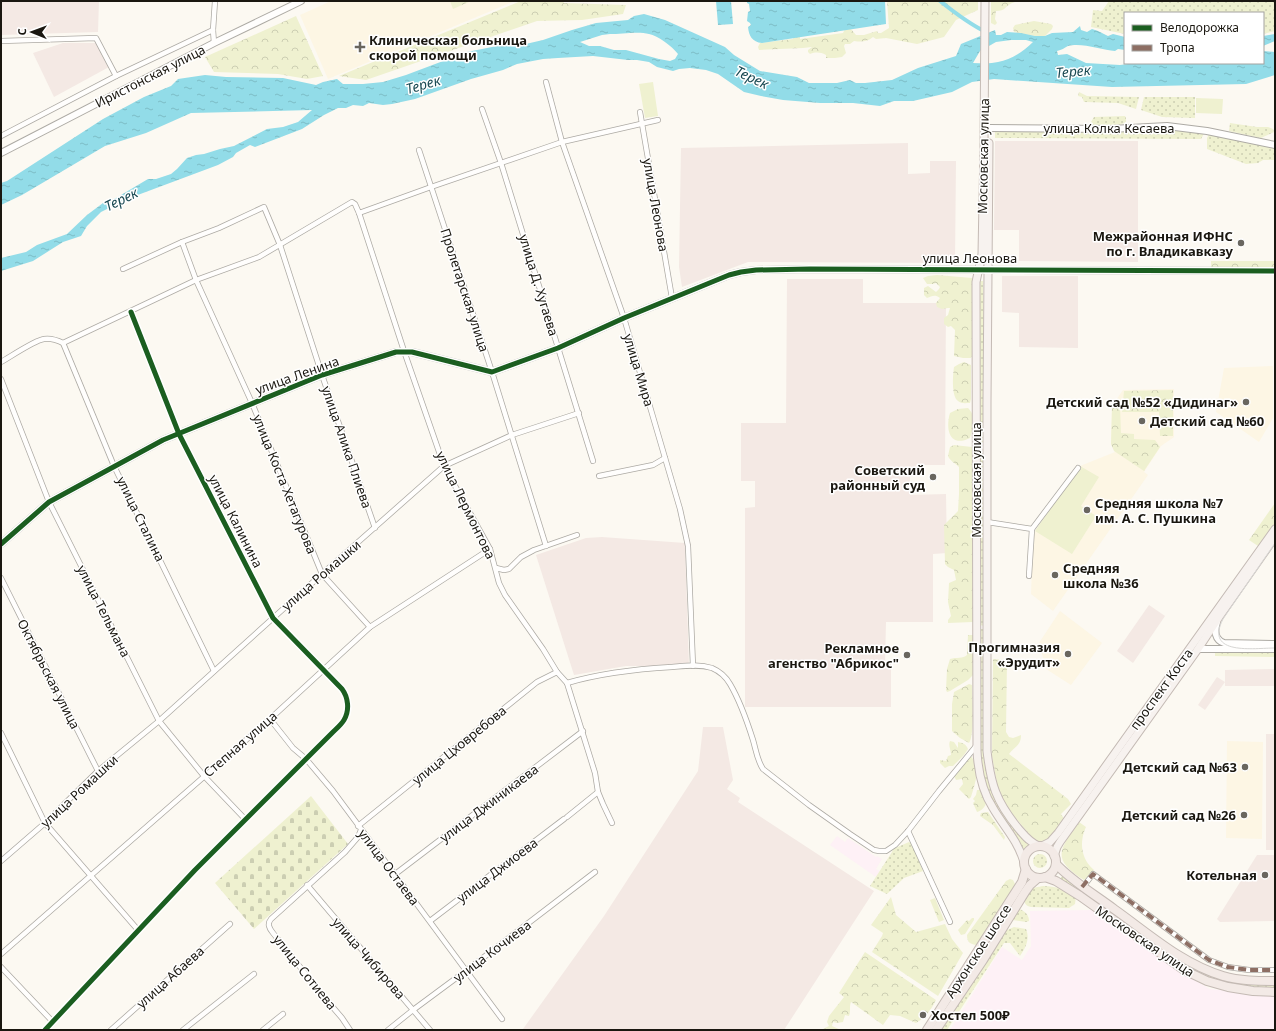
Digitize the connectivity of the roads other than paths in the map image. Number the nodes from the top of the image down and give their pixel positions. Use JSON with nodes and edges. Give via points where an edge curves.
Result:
{"nodes":[{"id":1,"x":215,"y":1,"type":"edge"},
{"id":2,"x":301,"y":1,"type":"edge"},
{"id":3,"x":985,"y":1,"type":"edge"},
{"id":4,"x":989,"y":1,"type":"edge"},
{"id":5,"x":987,"y":12,"type":"junction"},
{"id":6,"x":213,"y":30,"type":"junction"},
{"id":7,"x":1,"y":41,"type":"edge"},
{"id":8,"x":214,"y":43,"type":"junction"},
{"id":9,"x":116,"y":76,"type":"junction"},
{"id":10,"x":546,"y":82,"type":"dead end"},
{"id":11,"x":986,"y":87,"type":"junction"},
{"id":12,"x":482,"y":109,"type":"dead end"},
{"id":13,"x":640,"y":112,"type":"dead end"},
{"id":14,"x":658,"y":120,"type":"dead end"},
{"id":15,"x":642,"y":123,"type":"junction"},
{"id":16,"x":989,"y":128,"type":"junction"},
{"id":17,"x":1,"y":136,"type":"edge"},
{"id":18,"x":562,"y":142,"type":"junction"},
{"id":19,"x":1275,"y":145,"type":"edge"},
{"id":20,"x":419,"y":150,"type":"dead end"},
{"id":21,"x":1,"y":153,"type":"edge"},
{"id":22,"x":501,"y":163,"type":"junction"},
{"id":23,"x":431,"y":186,"type":"junction"},
{"id":24,"x":359,"y":213,"type":"junction"},
{"id":25,"x":182,"y":242,"type":"junction"},
{"id":26,"x":280,"y":245,"type":"junction"},
{"id":27,"x":123,"y":269,"type":"dead end"},
{"id":28,"x":978,"y":269,"type":"junction"},
{"id":29,"x":988,"y":269,"type":"junction"},
{"id":30,"x":1275,"y":271,"type":"edge"},
{"id":31,"x":196,"y":280,"type":"junction"},
{"id":32,"x":671,"y":299,"type":"junction"},
{"id":33,"x":131,"y":312,"type":"junction"},
{"id":34,"x":624,"y":318,"type":"junction"},
{"id":35,"x":63,"y":343,"type":"junction"},
{"id":36,"x":558,"y":348,"type":"junction"},
{"id":37,"x":404,"y":351,"type":"junction"},
{"id":38,"x":1,"y":362,"type":"edge"},
{"id":39,"x":492,"y":372,"type":"junction"},
{"id":40,"x":322,"y":375,"type":"junction"},
{"id":41,"x":1,"y":379,"type":"edge"},
{"id":42,"x":252,"y":403,"type":"junction"},
{"id":43,"x":579,"y":413,"type":"junction"},
{"id":44,"x":179,"y":434,"type":"junction"},
{"id":45,"x":512,"y":435,"type":"junction"},
{"id":46,"x":665,"y":458,"type":"junction"},
{"id":47,"x":593,"y":461,"type":"dead end"},
{"id":48,"x":114,"y":466,"type":"junction"},
{"id":49,"x":444,"y":466,"type":"junction"},
{"id":50,"x":1078,"y":468,"type":"dead end"},
{"id":51,"x":600,"y":476,"type":"dead end"},
{"id":52,"x":49,"y":502,"type":"junction"},
{"id":53,"x":987,"y":522,"type":"junction"},
{"id":54,"x":375,"y":528,"type":"junction"},
{"id":55,"x":1275,"y":528,"type":"edge"},
{"id":56,"x":1032,"y":529,"type":"junction"},
{"id":57,"x":577,"y":535,"type":"dead end"},
{"id":58,"x":1275,"y":537,"type":"edge"},
{"id":59,"x":1,"y":544,"type":"edge"},
{"id":60,"x":546,"y":546,"type":"junction"},
{"id":61,"x":490,"y":549,"type":"junction"},
{"id":62,"x":496,"y":568,"type":"junction"},
{"id":63,"x":322,"y":574,"type":"junction"},
{"id":64,"x":1028,"y":576,"type":"dead end"},
{"id":65,"x":1,"y":578,"type":"edge"},
{"id":66,"x":1219,"y":617,"type":"junction"},
{"id":67,"x":273,"y":618,"type":"junction"},
{"id":68,"x":370,"y":627,"type":"junction"},
{"id":69,"x":1275,"y":644,"type":"edge"},
{"id":70,"x":1198,"y":649,"type":"junction"},
{"id":71,"x":1275,"y":649,"type":"edge"},
{"id":72,"x":693,"y":666,"type":"junction"},
{"id":73,"x":323,"y":670,"type":"junction"},
{"id":74,"x":214,"y":671,"type":"junction"},
{"id":75,"x":557,"y":672,"type":"junction"},
{"id":76,"x":567,"y":682,"type":"junction"},
{"id":77,"x":270,"y":719,"type":"junction"},
{"id":78,"x":159,"y":721,"type":"junction"},
{"id":79,"x":583,"y":731,"type":"junction"},
{"id":80,"x":1,"y":733,"type":"edge"},
{"id":81,"x":977,"y":745,"type":"junction"},
{"id":82,"x":306,"y":759,"type":"junction"},
{"id":83,"x":98,"y":771,"type":"junction"},
{"id":84,"x":204,"y":776,"type":"junction"},
{"id":85,"x":598,"y":792,"type":"junction"},
{"id":86,"x":245,"y":819,"type":"junction"},
{"id":87,"x":45,"y":823,"type":"junction"},
{"id":88,"x":612,"y":823,"type":"dead end"},
{"id":89,"x":359,"y":828,"type":"junction"},
{"id":90,"x":908,"y":831,"type":"junction"},
{"id":91,"x":1040,"y":846,"type":"junction"},
{"id":92,"x":1054,"y":856,"type":"junction"},
{"id":93,"x":1,"y":861,"type":"edge"},
{"id":94,"x":1056,"y":864,"type":"junction"},
{"id":95,"x":1025,"y":865,"type":"junction"},
{"id":96,"x":595,"y":872,"type":"dead end"},
{"id":97,"x":91,"y":874,"type":"junction"},
{"id":98,"x":394,"y":875,"type":"junction"},
{"id":99,"x":1041,"y":878,"type":"junction"},
{"id":100,"x":307,"y":886,"type":"junction"},
{"id":101,"x":1082,"y":887,"type":"junction"},
{"id":102,"x":430,"y":921,"type":"junction"},
{"id":103,"x":950,"y":922,"type":"dead end"},
{"id":104,"x":230,"y":924,"type":"dead end"},
{"id":105,"x":138,"y":930,"type":"junction"},
{"id":106,"x":1,"y":954,"type":"edge"},
{"id":107,"x":1,"y":967,"type":"edge"},
{"id":108,"x":467,"y":970,"type":"junction"},
{"id":109,"x":1275,"y":970,"type":"edge"},
{"id":110,"x":254,"y":974,"type":"dead end"},
{"id":111,"x":1275,"y":982,"type":"edge"},
{"id":112,"x":1275,"y":992,"type":"edge"},
{"id":113,"x":413,"y":1010,"type":"junction"},
{"id":114,"x":283,"y":1014,"type":"dead end"},
{"id":115,"x":502,"y":1019,"type":"dead end"},
{"id":116,"x":53,"y":1022,"type":"junction"},
{"id":117,"x":44,"y":1030,"type":"edge"},
{"id":118,"x":110,"y":1030,"type":"edge"},
{"id":119,"x":183,"y":1030,"type":"edge"},
{"id":120,"x":263,"y":1030,"type":"edge"},
{"id":121,"x":350,"y":1030,"type":"edge"},
{"id":122,"x":388,"y":1030,"type":"edge"},
{"id":123,"x":430,"y":1030,"type":"edge"},
{"id":124,"x":927,"y":1030,"type":"edge"},
{"id":125,"x":936,"y":1030,"type":"edge"}],
"edges":[{"from":1,"to":6,"type":"street"},
{"from":2,"to":8,"type":"street","name":"Иристонская улица"},
{"from":3,"to":5,"type":"main road"},
{"from":4,"to":5,"type":"main road"},
{"from":5,"to":11,"type":"main road"},
{"from":6,"to":8,"type":"street"},
{"from":6,"to":9,"type":"street"},
{"from":7,"to":9,"type":"street","via":[[96,38]]},
{"from":8,"to":21,"type":"street","name":"Иристонская улица"},
{"from":9,"to":17,"type":"street"},
{"from":10,"to":18,"type":"street","name":"улица Мира"},
{"from":11,"to":16,"type":"main road","name":"Московская улица"},
{"from":11,"to":28,"type":"main road","name":"Московская улица","via":[[982,254]]},
{"from":12,"to":22,"type":"street","name":"улица Д. Хугаева"},
{"from":13,"to":15,"type":"street","name":"улица Леонова"},
{"from":14,"to":15,"type":"street"},
{"from":15,"to":18,"type":"street"},
{"from":15,"to":32,"type":"street","name":"улица Леонова"},
{"from":16,"to":19,"type":"street","name":"улица Колка Кесаева","via":[[1110,129],[1167,126],[1207,131]]},
{"from":16,"to":29,"type":"main road","name":"Московская улица"},
{"from":18,"to":22,"type":"street"},
{"from":18,"to":34,"type":"street","name":"улица Мира"},
{"from":20,"to":23,"type":"street","name":"Пролетарская улица"},
{"from":22,"to":23,"type":"street"},
{"from":22,"to":36,"type":"street","name":"улица Д. Хугаева"},
{"from":23,"to":24,"type":"street"},
{"from":23,"to":39,"type":"street","name":"Пролетарская улица"},
{"from":24,"to":26,"type":"street","via":[[352,202]]},
{"from":24,"to":37,"type":"street","name":"улица Лермонтова"},
{"from":25,"to":26,"type":"street","name":"улица Алика Плиева","via":[[264,208]]},
{"from":25,"to":27,"type":"street"},
{"from":25,"to":31,"type":"street","name":"улица Коста Хетагурова"},
{"from":26,"to":31,"type":"street","via":[[259,257]]},
{"from":26,"to":40,"type":"street","name":"улица Алика Плиева"},
{"from":28,"to":29,"type":"street","name":"улица Леонова"},
{"from":28,"to":32,"type":"street","name":"улица Леонова","via":[[756,270],[729,275]]},
{"from":28,"to":81,"type":"main road","name":"Московская улица"},
{"from":29,"to":30,"type":"street","name":"улица Леонова"},
{"from":29,"to":53,"type":"main road","name":"Московская улица"},
{"from":31,"to":33,"type":"street"},
{"from":31,"to":42,"type":"street","name":"улица Коста Хетагурова"},
{"from":32,"to":34,"type":"street"},
{"from":33,"to":35,"type":"street"},
{"from":33,"to":44,"type":"street","name":"улица Калинина"},
{"from":34,"to":36,"type":"street"},
{"from":34,"to":46,"type":"street","name":"улица Мира"},
{"from":35,"to":38,"type":"street","via":[[55,339],[43,339]]},
{"from":35,"to":48,"type":"street","name":"улица Сталина"},
{"from":36,"to":39,"type":"street"},
{"from":36,"to":43,"type":"street","name":"улица Д. Хугаева"},
{"from":37,"to":39,"type":"street","name":"улица Ленина"},
{"from":37,"to":40,"type":"street","name":"улица Ленина"},
{"from":37,"to":49,"type":"street","name":"улица Лермонтова"},
{"from":39,"to":45,"type":"street","name":"Пролетарская улица"},
{"from":40,"to":42,"type":"street","name":"улица Ленина"},
{"from":40,"to":54,"type":"street","name":"улица Алика Плиева"},
{"from":41,"to":52,"type":"street","name":"улица Тельмана"},
{"from":42,"to":44,"type":"street","name":"улица Ленина"},
{"from":42,"to":63,"type":"street","name":"улица Коста Хетагурова"},
{"from":43,"to":45,"type":"street","name":"улица Ромашки"},
{"from":43,"to":47,"type":"street","name":"улица Д. Хугаева"},
{"from":44,"to":48,"type":"street","name":"улица Ленина"},
{"from":44,"to":67,"type":"street","name":"улица Калинина"},
{"from":45,"to":49,"type":"street","name":"улица Ромашки"},
{"from":45,"to":60,"type":"street","name":"Пролетарская улица"},
{"from":46,"to":51,"type":"street","via":[[653,465]]},
{"from":46,"to":72,"type":"street","name":"улица Мира","via":[[688,546]]},
{"from":48,"to":52,"type":"street","name":"улица Ленина"},
{"from":48,"to":74,"type":"street","name":"улица Сталина"},
{"from":49,"to":54,"type":"street","name":"улица Ромашки"},
{"from":49,"to":61,"type":"street","name":"улица Лермонтова"},
{"from":50,"to":56,"type":"street"},
{"from":52,"to":59,"type":"street","name":"улица Ленина"},
{"from":52,"to":78,"type":"street","name":"улица Тельмана"},
{"from":53,"to":56,"type":"street"},
{"from":53,"to":91,"type":"main road","name":"Московская улица","via":[[987,751],[990,778],[1007,814],[1034,844]]},
{"from":54,"to":63,"type":"street","name":"улица Ромашки"},
{"from":55,"to":91,"type":"main road","name":"проспект Коста","via":[[1058,833],[1050,842]]},
{"from":56,"to":64,"type":"street"},
{"from":57,"to":60,"type":"street"},
{"from":58,"to":66,"type":"main road","name":"проспект Коста"},
{"from":60,"to":62,"type":"street","via":[[521,557],[509,569]]},
{"from":61,"to":62,"type":"street","name":"улица Лермонтова"},
{"from":61,"to":68,"type":"street","name":"Степная улица"},
{"from":62,"to":75,"type":"street","name":"улица Лермонтова","via":[[505,595]]},
{"from":63,"to":67,"type":"street","name":"улица Ромашки"},
{"from":63,"to":68,"type":"street","name":"улица Коста Хетагурова"},
{"from":65,"to":83,"type":"street","name":"Октябрьская улица"},
{"from":66,"to":69,"type":"street","via":[[1215,630],[1220,642]]},
{"from":66,"to":70,"type":"main road","name":"проспект Коста"},
{"from":67,"to":73,"type":"street","name":"улица Калинина"},
{"from":67,"to":74,"type":"street","name":"улица Ромашки"},
{"from":68,"to":73,"type":"street","name":"Степная улица"},
{"from":70,"to":71,"type":"street"},
{"from":70,"to":92,"type":"main road","name":"проспект Коста","via":[[1060,842]]},
{"from":72,"to":76,"type":"street","via":[[639,669]]},
{"from":72,"to":90,"type":"street","via":[[717,671],[726,679],[748,726],[763,768],[809,805],[874,850],[886,851]]},
{"from":73,"to":77,"type":"street","name":"Степная улица"},
{"from":73,"to":82,"type":"street","name":"улица Калинина","via":[[345,693],[348,702],[344,719]]},
{"from":74,"to":78,"type":"street","name":"улица Ромашки"},
{"from":75,"to":76,"type":"street"},
{"from":75,"to":89,"type":"street","name":"улица Цховребова","via":[[536,682]]},
{"from":76,"to":79,"type":"street"},
{"from":77,"to":82,"type":"street","name":"улица Остаева","via":[[293,748]]},
{"from":77,"to":84,"type":"street","name":"Степная улица"},
{"from":78,"to":83,"type":"street","name":"улица Ромашки"},
{"from":78,"to":84,"type":"street","name":"улица Тельмана"},
{"from":79,"to":85,"type":"street"},
{"from":79,"to":98,"type":"street","name":"улица Джиникаева"},
{"from":80,"to":87,"type":"street"},
{"from":81,"to":90,"type":"street"},
{"from":81,"to":95,"type":"main road","name":"Московская улица","via":[[983,788],[993,809],[1020,848]]},
{"from":82,"to":86,"type":"street"},
{"from":82,"to":89,"type":"street","name":"улица Остаева"},
{"from":83,"to":87,"type":"street","name":"улица Ромашки"},
{"from":84,"to":86,"type":"street","name":"улица Тельмана"},
{"from":84,"to":97,"type":"street","name":"Степная улица"},
{"from":85,"to":88,"type":"street"},
{"from":85,"to":102,"type":"street","name":"улица Джиоева"},
{"from":86,"to":105,"type":"street"},
{"from":87,"to":93,"type":"street","name":"улица Ромашки"},
{"from":87,"to":97,"type":"street"},
{"from":89,"to":98,"type":"street","name":"улица Остаева"},
{"from":89,"to":100,"type":"street","name":"улица Сотиева","via":[[358,837],[349,848]]},
{"from":90,"to":103,"type":"street"},
{"from":91,"to":92,"type":"highway","via":[[1050,849]]},
{"from":91,"to":95,"type":"highway","via":[[1027,852]]},
{"from":92,"to":94,"type":"highway"},
{"from":94,"to":99,"type":"highway","via":[[1053,871]]},
{"from":94,"to":101,"type":"highway","name":"Московская улица"},
{"from":95,"to":99,"type":"highway","via":[[1030,875]]},
{"from":95,"to":124,"type":"highway","name":"Архонское шоссе","via":[[1022,882]]},
{"from":96,"to":108,"type":"street","name":"улица Кочиева"},
{"from":97,"to":105,"type":"street"},
{"from":97,"to":106,"type":"street","name":"Степная улица"},
{"from":98,"to":102,"type":"street","name":"улица Остаева"},
{"from":99,"to":112,"type":"highway","name":"Московская улица","via":[[1056,881],[1080,896],[1184,970],[1212,983],[1228,987]]},
{"from":99,"to":125,"type":"highway","name":"Архонское шоссе","via":[[1030,885]]},
{"from":100,"to":113,"type":"street","name":"улица Чибирова"},
{"from":100,"to":121,"type":"street","name":"улица Сотиева","via":[[271,919],[269,928]]},
{"from":101,"to":109,"type":"street","via":[[1093,874],[1209,960],[1228,968]]},
{"from":101,"to":111,"type":"highway","name":"Московская улица","via":[[1180,956],[1200,967],[1238,979]]},
{"from":102,"to":108,"type":"street","name":"улица Остаева"},
{"from":104,"to":118,"type":"street","name":"улица Абаева"},
{"from":105,"to":116,"type":"street"},
{"from":107,"to":116,"type":"street"},
{"from":108,"to":113,"type":"street","name":"улица Кочиева"},
{"from":108,"to":115,"type":"street","name":"улица Остаева"},
{"from":110,"to":119,"type":"street"},
{"from":113,"to":122,"type":"street","name":"улица Кочиева"},
{"from":113,"to":123,"type":"street","name":"улица Чибирова"},
{"from":114,"to":120,"type":"street"},
{"from":116,"to":117,"type":"street"}]}
